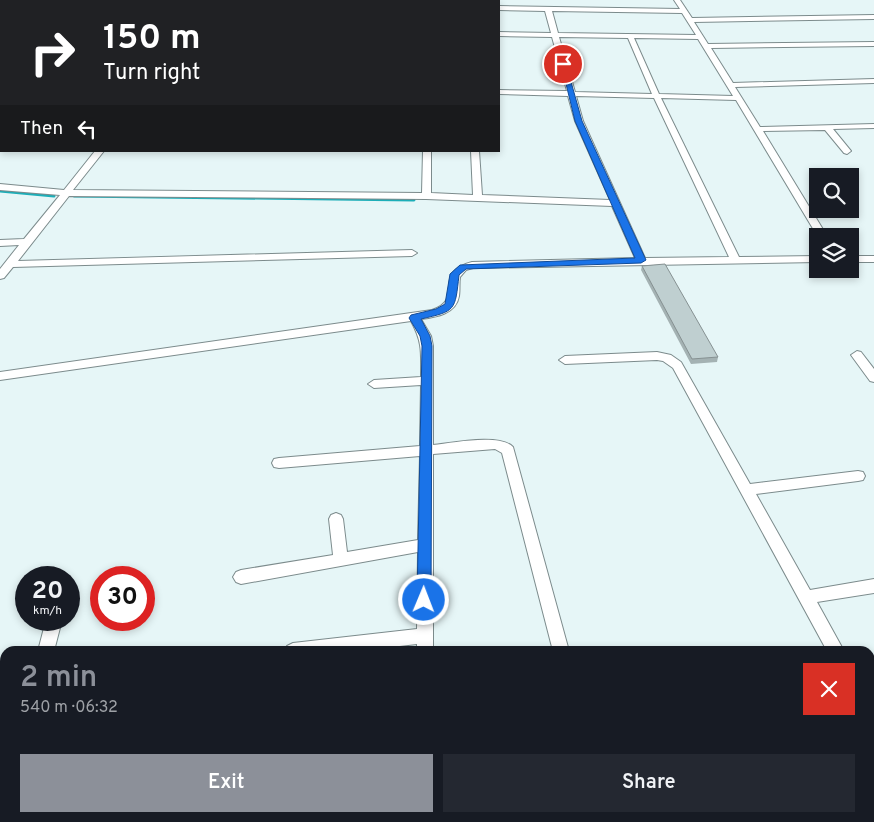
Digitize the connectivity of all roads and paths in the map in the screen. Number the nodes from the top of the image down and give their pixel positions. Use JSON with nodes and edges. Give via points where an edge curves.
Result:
{"nodes":[{"id":1,"x":677,"y":0,"type":"edge"},
{"id":2,"x":500,"y":8,"type":"edge"},
{"id":3,"x":548,"y":9,"type":"junction"},
{"id":4,"x":683,"y":10,"type":"junction"},
{"id":5,"x":874,"y":17,"type":"edge"},
{"id":6,"x":689,"y":20,"type":"junction"},
{"id":7,"x":500,"y":34,"type":"edge"},
{"id":8,"x":555,"y":35,"type":"junction"},
{"id":9,"x":630,"y":36,"type":"junction"},
{"id":10,"x":699,"y":37,"type":"junction"},
{"id":11,"x":874,"y":44,"type":"edge"},
{"id":12,"x":705,"y":46,"type":"junction"},
{"id":13,"x":874,"y":81,"type":"edge"},
{"id":14,"x":731,"y":85,"type":"junction"},
{"id":15,"x":500,"y":92,"type":"edge"},
{"id":16,"x":571,"y":94,"type":"junction"},
{"id":17,"x":656,"y":96,"type":"junction"},
{"id":18,"x":738,"y":98,"type":"junction"},
{"id":19,"x":874,"y":126,"type":"edge"},
{"id":20,"x":827,"y":127,"type":"junction"},
{"id":21,"x":758,"y":129,"type":"junction"},
{"id":22,"x":847,"y":151,"type":"dead end"},
{"id":23,"x":99,"y":152,"type":"edge"},
{"id":24,"x":427,"y":152,"type":"edge"},
{"id":25,"x":475,"y":152,"type":"edge"},
{"id":26,"x":0,"y":187,"type":"edge"},
{"id":27,"x":0,"y":195,"type":"edge"},
{"id":28,"x":426,"y":196,"type":"junction"},
{"id":29,"x":64,"y":197,"type":"junction"},
{"id":30,"x":478,"y":197,"type":"junction"},
{"id":31,"x":352,"y":202,"type":"dead end"},
{"id":32,"x":614,"y":203,"type":"junction"},
{"id":33,"x":817,"y":228,"type":"edge"},
{"id":34,"x":27,"y":242,"type":"junction"},
{"id":35,"x":0,"y":243,"type":"edge"},
{"id":36,"x":412,"y":252,"type":"dead end"},
{"id":37,"x":809,"y":259,"type":"edge"},
{"id":38,"x":859,"y":259,"type":"edge"},
{"id":39,"x":641,"y":260,"type":"junction"},
{"id":40,"x":736,"y":260,"type":"junction"},
{"id":41,"x":874,"y":260,"type":"edge"},
{"id":42,"x":10,"y":264,"type":"junction"},
{"id":43,"x":0,"y":276,"type":"edge"},
{"id":44,"x":414,"y":318,"type":"junction"},
{"id":45,"x":858,"y":355,"type":"dead end"},
{"id":46,"x":565,"y":360,"type":"dead end"},
{"id":47,"x":0,"y":376,"type":"edge"},
{"id":48,"x":874,"y":378,"type":"edge"},
{"id":49,"x":425,"y":381,"type":"junction"},
{"id":50,"x":374,"y":384,"type":"dead end"},
{"id":51,"x":426,"y":452,"type":"junction"},
{"id":52,"x":279,"y":463,"type":"dead end"},
{"id":53,"x":858,"y":476,"type":"dead end"},
{"id":54,"x":747,"y":490,"type":"junction"},
{"id":55,"x":336,"y":519,"type":"dead end"},
{"id":56,"x":425,"y":545,"type":"junction"},
{"id":57,"x":341,"y":560,"type":"junction"},
{"id":58,"x":241,"y":577,"type":"dead end"},
{"id":59,"x":874,"y":586,"type":"edge"},
{"id":60,"x":806,"y":597,"type":"junction"},
{"id":61,"x":51,"y":631,"type":"edge"},
{"id":62,"x":424,"y":643,"type":"edge"},
{"id":63,"x":47,"y":646,"type":"edge"},
{"id":64,"x":375,"y":646,"type":"edge"},
{"id":65,"x":560,"y":646,"type":"edge"},
{"id":66,"x":833,"y":646,"type":"edge"}],
"edges":[{"from":1,"to":4,"type":"street"},
{"from":2,"to":3,"type":"street"},
{"from":3,"to":4,"type":"street"},
{"from":3,"to":8,"type":"street"},
{"from":4,"to":6,"type":"street"},
{"from":5,"to":6,"type":"street"},
{"from":6,"to":10,"type":"street"},
{"from":7,"to":8,"type":"street"},
{"from":8,"to":9,"type":"street"},
{"from":8,"to":16,"type":"street"},
{"from":9,"to":10,"type":"street"},
{"from":9,"to":17,"type":"street"},
{"from":10,"to":12,"type":"street"},
{"from":11,"to":12,"type":"street"},
{"from":12,"to":14,"type":"street"},
{"from":13,"to":14,"type":"street"},
{"from":14,"to":18,"type":"street"},
{"from":15,"to":16,"type":"street"},
{"from":16,"to":17,"type":"street"},
{"from":16,"to":32,"type":"street","via":[[578,121]]},
{"from":17,"to":18,"type":"street"},
{"from":17,"to":40,"type":"street"},
{"from":18,"to":21,"type":"street"},
{"from":19,"to":20,"type":"street"},
{"from":20,"to":21,"type":"street"},
{"from":20,"to":22,"type":"street"},
{"from":21,"to":33,"type":"street"},
{"from":23,"to":29,"type":"street"},
{"from":24,"to":28,"type":"street"},
{"from":25,"to":30,"type":"street"},
{"from":26,"to":29,"type":"street"},
{"from":27,"to":29,"type":"street"},
{"from":28,"to":29,"type":"street"},
{"from":28,"to":30,"type":"street"},
{"from":29,"to":31,"type":"street"},
{"from":29,"to":34,"type":"street"},
{"from":30,"to":32,"type":"street"},
{"from":32,"to":39,"type":"street"},
{"from":34,"to":35,"type":"street"},
{"from":34,"to":42,"type":"street"},
{"from":36,"to":42,"type":"street"},
{"from":37,"to":40,"type":"street"},
{"from":38,"to":41,"type":"street"},
{"from":39,"to":40,"type":"street"},
{"from":39,"to":44,"type":"street","via":[[464,267],[454,274],[449,306]]},
{"from":42,"to":43,"type":"street"},
{"from":44,"to":47,"type":"street"},
{"from":44,"to":49,"type":"street","via":[[427,346]]},
{"from":45,"to":48,"type":"street"},
{"from":46,"to":54,"type":"street","via":[[657,356],[677,364]]},
{"from":49,"to":50,"type":"street"},
{"from":49,"to":51,"type":"street"},
{"from":51,"to":52,"type":"street"},
{"from":51,"to":56,"type":"street"},
{"from":51,"to":65,"type":"street","via":[[495,444],[508,450]]},
{"from":53,"to":54,"type":"street"},
{"from":54,"to":60,"type":"street"},
{"from":55,"to":57,"type":"street"},
{"from":56,"to":57,"type":"street"},
{"from":56,"to":62,"type":"street"},
{"from":57,"to":58,"type":"street"},
{"from":59,"to":60,"type":"street"},
{"from":60,"to":66,"type":"street"},
{"from":61,"to":63,"type":"street"},
{"from":62,"to":64,"type":"street"}]}
